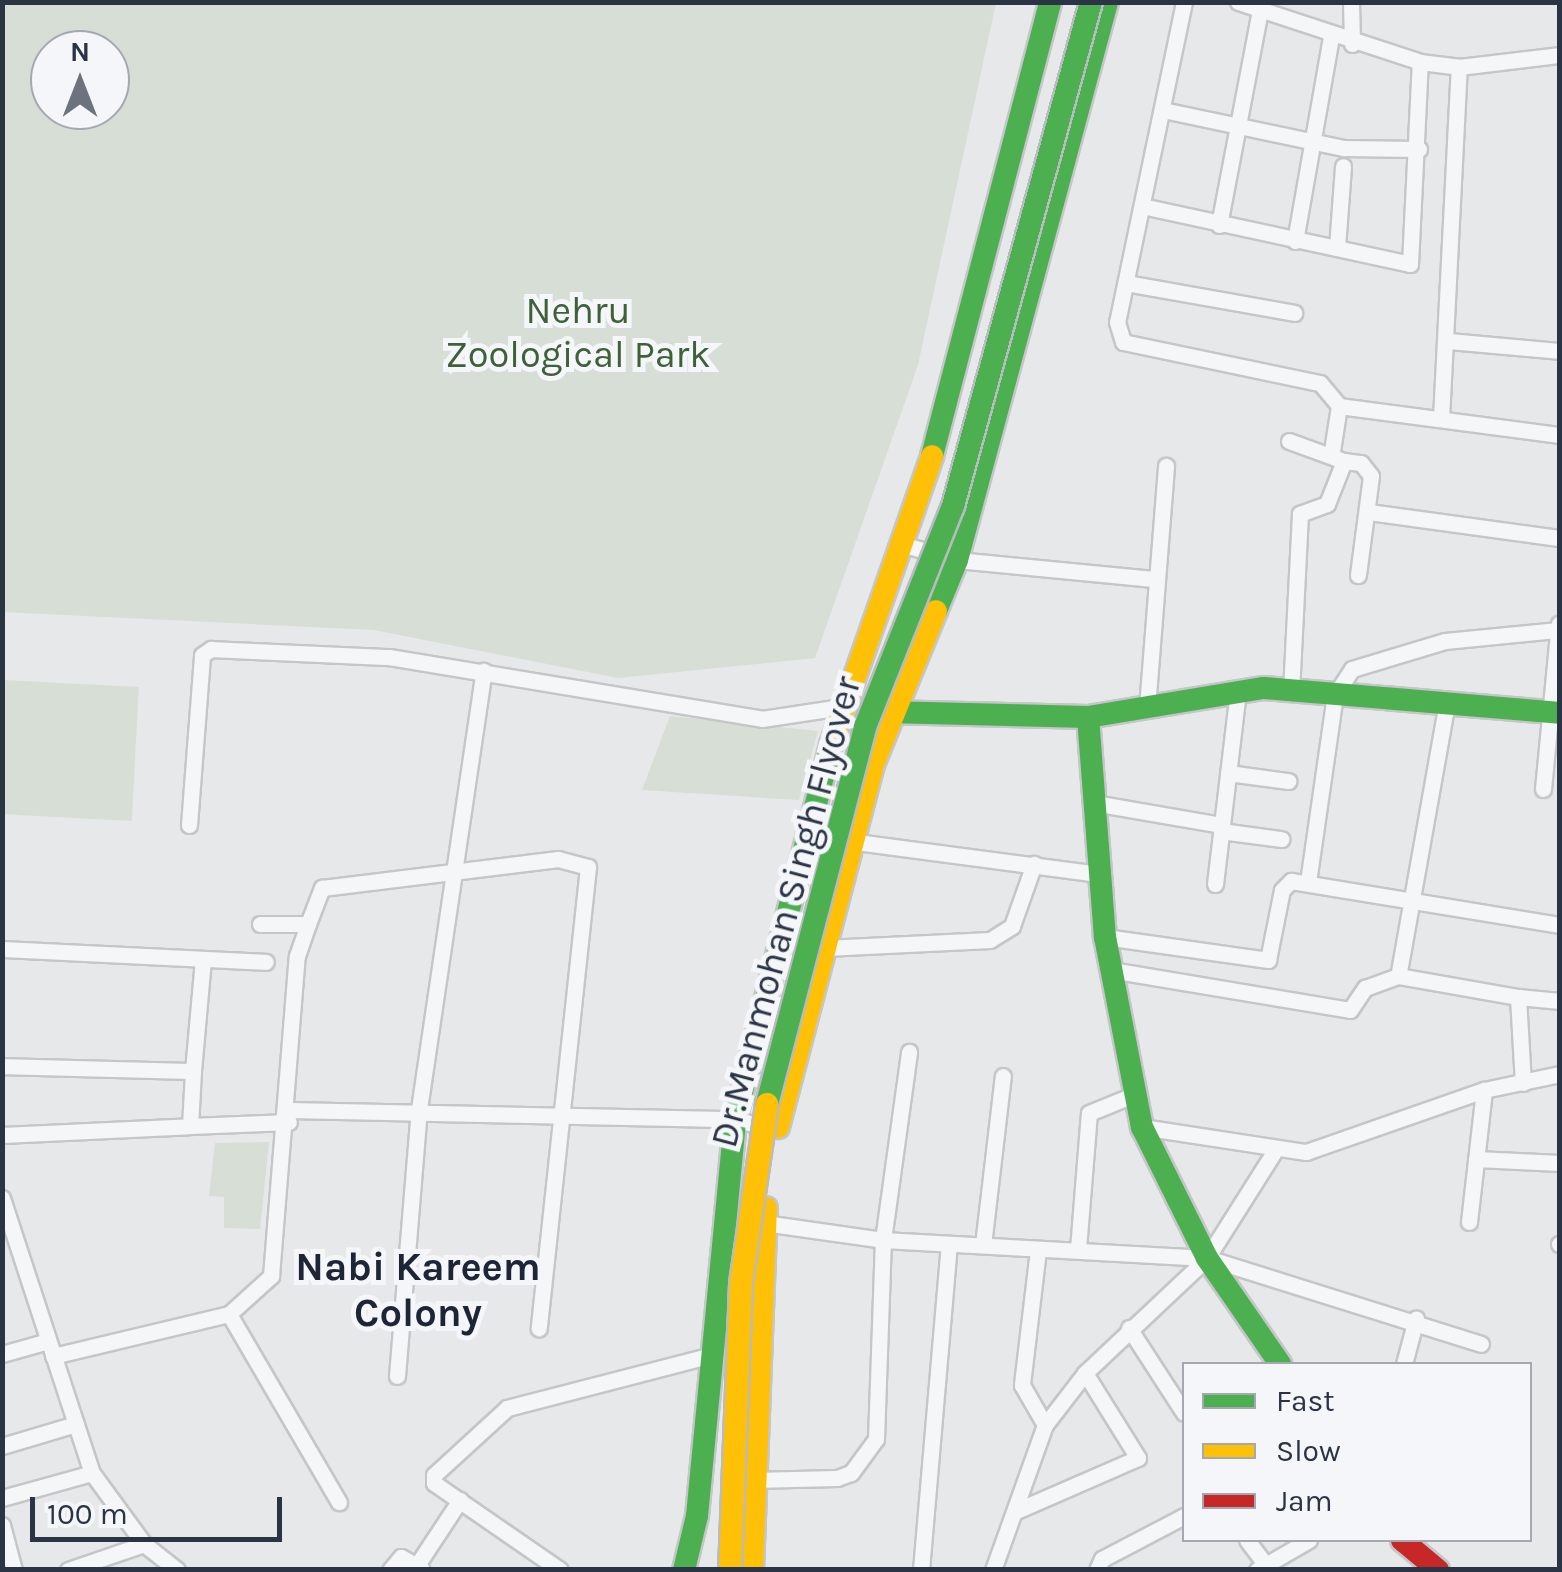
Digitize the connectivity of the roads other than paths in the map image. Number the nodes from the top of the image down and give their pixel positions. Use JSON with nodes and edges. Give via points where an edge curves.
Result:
{"nodes":[{"id":1,"x":1050,"y":2,"type":"edge"},
{"id":2,"x":1073,"y":2,"type":"edge"},
{"id":3,"x":1091,"y":2,"type":"edge"},
{"id":4,"x":1107,"y":2,"type":"edge"},
{"id":5,"x":1184,"y":2,"type":"edge"},
{"id":6,"x":1238,"y":2,"type":"edge"},
{"id":7,"x":1351,"y":2,"type":"edge"},
{"id":8,"x":1260,"y":11,"type":"junction"},
{"id":9,"x":1330,"y":36,"type":"junction"},
{"id":10,"x":1352,"y":44,"type":"junction"},
{"id":11,"x":1560,"y":56,"type":"edge"},
{"id":12,"x":1420,"y":62,"type":"junction"},
{"id":13,"x":1459,"y":66,"type":"junction"},
{"id":14,"x":1162,"y":110,"type":"junction"},
{"id":15,"x":1238,"y":121,"type":"junction"},
{"id":16,"x":1315,"y":142,"type":"junction"},
{"id":17,"x":1419,"y":149,"type":"junction"},
{"id":18,"x":1342,"y":166,"type":"dead end"},
{"id":19,"x":1142,"y":206,"type":"junction"},
{"id":20,"x":1219,"y":225,"type":"junction"},
{"id":21,"x":1295,"y":240,"type":"junction"},
{"id":22,"x":1337,"y":248,"type":"junction"},
{"id":23,"x":1126,"y":283,"type":"junction"},
{"id":24,"x":1294,"y":314,"type":"dead end"},
{"id":25,"x":1448,"y":342,"type":"junction"},
{"id":26,"x":1560,"y":351,"type":"edge"},
{"id":27,"x":1339,"y":406,"type":"junction"},
{"id":28,"x":1441,"y":419,"type":"junction"},
{"id":29,"x":1560,"y":435,"type":"edge"},
{"id":30,"x":1289,"y":441,"type":"dead end"},
{"id":31,"x":1338,"y":456,"type":"junction"},
{"id":32,"x":1166,"y":466,"type":"dead end"},
{"id":33,"x":1369,"y":512,"type":"junction"},
{"id":34,"x":1560,"y":538,"type":"edge"},
{"id":35,"x":905,"y":544,"type":"junction"},
{"id":36,"x":957,"y":560,"type":"junction"},
{"id":37,"x":1358,"y":575,"type":"dead end"},
{"id":38,"x":1156,"y":579,"type":"junction"},
{"id":39,"x":1560,"y":621,"type":"edge"},
{"id":40,"x":1558,"y":630,"type":"edge"},
{"id":41,"x":484,"y":671,"type":"junction"},
{"id":42,"x":1238,"y":690,"type":"junction"},
{"id":43,"x":1290,"y":690,"type":"junction"},
{"id":44,"x":1335,"y":695,"type":"junction"},
{"id":45,"x":1447,"y":702,"type":"junction"},
{"id":46,"x":841,"y":706,"type":"junction"},
{"id":47,"x":1147,"y":708,"type":"junction"},
{"id":48,"x":898,"y":713,"type":"junction"},
{"id":49,"x":1555,"y":713,"type":"edge"},
{"id":50,"x":1088,"y":717,"type":"junction"},
{"id":51,"x":1228,"y":773,"type":"junction"},
{"id":52,"x":1288,"y":780,"type":"dead end"},
{"id":53,"x":1543,"y":789,"type":"dead end"},
{"id":54,"x":1094,"y":804,"type":"junction"},
{"id":55,"x":189,"y":825,"type":"dead end"},
{"id":56,"x":1222,"y":828,"type":"junction"},
{"id":57,"x":1281,"y":839,"type":"dead end"},
{"id":58,"x":856,"y":842,"type":"junction"},
{"id":59,"x":1034,"y":864,"type":"junction"},
{"id":60,"x":454,"y":874,"type":"junction"},
{"id":61,"x":1099,"y":874,"type":"junction"},
{"id":62,"x":1308,"y":882,"type":"junction"},
{"id":63,"x":1215,"y":884,"type":"dead end"},
{"id":64,"x":1414,"y":902,"type":"junction"},
{"id":65,"x":260,"y":924,"type":"dead end"},
{"id":66,"x":308,"y":924,"type":"junction"},
{"id":67,"x":1560,"y":925,"type":"edge"},
{"id":68,"x":1106,"y":937,"type":"junction"},
{"id":69,"x":824,"y":948,"type":"junction"},
{"id":70,"x":2,"y":949,"type":"edge"},
{"id":71,"x":203,"y":959,"type":"junction"},
{"id":72,"x":266,"y":962,"type":"dead end"},
{"id":73,"x":1111,"y":970,"type":"junction"},
{"id":74,"x":1398,"y":976,"type":"junction"},
{"id":75,"x":1518,"y":997,"type":"junction"},
{"id":76,"x":1560,"y":1001,"type":"edge"},
{"id":77,"x":909,"y":1052,"type":"dead end"},
{"id":78,"x":2,"y":1066,"type":"edge"},
{"id":79,"x":193,"y":1072,"type":"junction"},
{"id":80,"x":1560,"y":1074,"type":"edge"},
{"id":81,"x":1003,"y":1076,"type":"dead end"},
{"id":82,"x":1523,"y":1083,"type":"junction"},
{"id":83,"x":1484,"y":1090,"type":"junction"},
{"id":84,"x":1133,"y":1096,"type":"junction"},
{"id":85,"x":419,"y":1110,"type":"junction"},
{"id":86,"x":564,"y":1114,"type":"junction"},
{"id":87,"x":289,"y":1116,"type":"junction"},
{"id":88,"x":735,"y":1119,"type":"junction"},
{"id":89,"x":190,"y":1126,"type":"junction"},
{"id":90,"x":1142,"y":1127,"type":"junction"},
{"id":91,"x":777,"y":1131,"type":"junction"},
{"id":92,"x":2,"y":1135,"type":"edge"},
{"id":93,"x":1274,"y":1152,"type":"junction"},
{"id":94,"x":1476,"y":1159,"type":"junction"},
{"id":95,"x":1560,"y":1163,"type":"edge"},
{"id":96,"x":2,"y":1198,"type":"edge"},
{"id":97,"x":1469,"y":1222,"type":"dead end"},
{"id":98,"x":764,"y":1223,"type":"junction"},
{"id":99,"x":883,"y":1240,"type":"junction"},
{"id":100,"x":949,"y":1244,"type":"junction"},
{"id":101,"x":983,"y":1245,"type":"junction"},
{"id":102,"x":1078,"y":1248,"type":"junction"},
{"id":103,"x":1038,"y":1250,"type":"junction"},
{"id":104,"x":1207,"y":1258,"type":"junction"},
{"id":105,"x":230,"y":1314,"type":"junction"},
{"id":106,"x":1416,"y":1320,"type":"junction"},
{"id":107,"x":539,"y":1328,"type":"dead end"},
{"id":108,"x":1129,"y":1328,"type":"junction"},
{"id":109,"x":1481,"y":1344,"type":"dead end"},
{"id":110,"x":51,"y":1349,"type":"junction"},
{"id":111,"x":2,"y":1354,"type":"edge"},
{"id":112,"x":708,"y":1356,"type":"junction"},
{"id":113,"x":1279,"y":1362,"type":"edge"},
{"id":114,"x":1405,"y":1362,"type":"edge"},
{"id":115,"x":1085,"y":1374,"type":"junction"},
{"id":116,"x":396,"y":1376,"type":"dead end"},
{"id":117,"x":1182,"y":1410,"type":"edge"},
{"id":118,"x":76,"y":1424,"type":"junction"},
{"id":119,"x":1045,"y":1425,"type":"junction"},
{"id":120,"x":2,"y":1446,"type":"edge"},
{"id":121,"x":92,"y":1474,"type":"junction"},
{"id":122,"x":752,"y":1480,"type":"junction"},
{"id":123,"x":2,"y":1498,"type":"edge"},
{"id":124,"x":460,"y":1500,"type":"junction"},
{"id":125,"x":339,"y":1502,"type":"dead end"},
{"id":126,"x":1016,"y":1511,"type":"junction"},
{"id":127,"x":1182,"y":1517,"type":"edge"},
{"id":128,"x":2,"y":1525,"type":"edge"},
{"id":129,"x":1248,"y":1542,"type":"edge"},
{"id":130,"x":1305,"y":1542,"type":"edge"},
{"id":131,"x":1404,"y":1542,"type":"edge"},
{"id":132,"x":144,"y":1544,"type":"junction"},
{"id":133,"x":420,"y":1567,"type":"edge"},
{"id":134,"x":1261,"y":1567,"type":"edge"},
{"id":135,"x":14,"y":1570,"type":"edge"},
{"id":136,"x":68,"y":1570,"type":"edge"},
{"id":137,"x":177,"y":1570,"type":"edge"},
{"id":138,"x":390,"y":1570,"type":"edge"},
{"id":139,"x":560,"y":1570,"type":"edge"},
{"id":140,"x":684,"y":1570,"type":"edge"},
{"id":141,"x":716,"y":1570,"type":"edge"},
{"id":142,"x":730,"y":1570,"type":"edge"},
{"id":143,"x":752,"y":1570,"type":"edge"},
{"id":144,"x":920,"y":1570,"type":"edge"},
{"id":145,"x":993,"y":1570,"type":"edge"},
{"id":146,"x":1097,"y":1570,"type":"edge"},
{"id":147,"x":1438,"y":1570,"type":"edge"}],
"edges":[{"from":1,"to":35,"type":"main road","via":[[971,324]]},
{"from":2,"to":141,"type":"main road","name":"Dr.Manmohan Singh Flyover","via":[[916,571],[860,703],[757,1072],[732,1202]]},
{"from":3,"to":142,"type":"main road","name":"Dr.Manmohan Singh Flyover","bridge":true,"via":[[953,506],[864,727],[772,1074],[741,1283]]},
{"from":4,"to":36,"type":"main road"},
{"from":5,"to":14,"type":"street"},
{"from":6,"to":8,"type":"street"},
{"from":7,"to":10,"type":"street"},
{"from":8,"to":9,"type":"street"},
{"from":8,"to":15,"type":"street"},
{"from":9,"to":10,"type":"street"},
{"from":9,"to":16,"type":"street"},
{"from":10,"to":12,"type":"street"},
{"from":11,"to":13,"type":"street"},
{"from":12,"to":13,"type":"street"},
{"from":12,"to":17,"type":"street"},
{"from":13,"to":25,"type":"street"},
{"from":14,"to":15,"type":"street"},
{"from":14,"to":19,"type":"street"},
{"from":15,"to":16,"type":"street"},
{"from":15,"to":20,"type":"street"},
{"from":16,"to":17,"type":"street"},
{"from":16,"to":21,"type":"street"},
{"from":17,"to":22,"type":"street","via":[[1410,264]]},
{"from":18,"to":22,"type":"street"},
{"from":19,"to":20,"type":"street"},
{"from":19,"to":23,"type":"street"},
{"from":20,"to":21,"type":"street"},
{"from":21,"to":22,"type":"street"},
{"from":23,"to":24,"type":"street"},
{"from":23,"to":27,"type":"street","via":[[1117,322],[1124,342],[1320,383]]},
{"from":25,"to":26,"type":"street"},
{"from":25,"to":28,"type":"street"},
{"from":27,"to":28,"type":"street"},
{"from":27,"to":31,"type":"street"},
{"from":28,"to":29,"type":"street"},
{"from":30,"to":31,"type":"street"},
{"from":31,"to":33,"type":"street","via":[[1369,468]]},
{"from":31,"to":43,"type":"street","via":[[1327,504],[1300,514]]},
{"from":32,"to":38,"type":"street"},
{"from":33,"to":34,"type":"street"},
{"from":33,"to":37,"type":"street"},
{"from":35,"to":36,"type":"street"},
{"from":35,"to":46,"type":"main road"},
{"from":36,"to":38,"type":"street"},
{"from":36,"to":48,"type":"main road"},
{"from":38,"to":47,"type":"street"},
{"from":39,"to":40,"type":"street"},
{"from":40,"to":44,"type":"street","via":[[1445,642],[1352,669]]},
{"from":40,"to":49,"type":"street"},
{"from":41,"to":46,"type":"street","via":[[762,719]]},
{"from":41,"to":55,"type":"street","via":[[389,658],[206,651]]},
{"from":41,"to":60,"type":"street"},
{"from":42,"to":43,"type":"main road"},
{"from":42,"to":47,"type":"main road"},
{"from":42,"to":51,"type":"street"},
{"from":43,"to":44,"type":"main road"},
{"from":44,"to":45,"type":"main road"},
{"from":44,"to":62,"type":"street"},
{"from":45,"to":49,"type":"main road"},
{"from":45,"to":64,"type":"street"},
{"from":46,"to":48,"type":"main road"},
{"from":46,"to":88,"type":"main road"},
{"from":47,"to":50,"type":"main road"},
{"from":48,"to":50,"type":"main road"},
{"from":48,"to":58,"type":"main road","via":[[874,762]]},
{"from":49,"to":53,"type":"street"},
{"from":50,"to":54,"type":"main road"},
{"from":51,"to":52,"type":"street"},
{"from":51,"to":56,"type":"street"},
{"from":54,"to":56,"type":"street"},
{"from":54,"to":61,"type":"main road"},
{"from":56,"to":57,"type":"street"},
{"from":56,"to":63,"type":"street"},
{"from":58,"to":59,"type":"street"},
{"from":58,"to":69,"type":"main road"},
{"from":59,"to":61,"type":"street"},
{"from":59,"to":69,"type":"street","via":[[1012,926],[990,940]]},
{"from":60,"to":66,"type":"street","via":[[322,888]]},
{"from":60,"to":85,"type":"street"},
{"from":60,"to":86,"type":"street","via":[[558,858],[588,866]]},
{"from":61,"to":68,"type":"main road"},
{"from":62,"to":64,"type":"street"},
{"from":62,"to":68,"type":"street","via":[[1284,885],[1268,960]]},
{"from":64,"to":67,"type":"street"},
{"from":64,"to":74,"type":"street"},
{"from":65,"to":66,"type":"street"},
{"from":66,"to":87,"type":"street","via":[[296,956]]},
{"from":68,"to":73,"type":"main road"},
{"from":69,"to":91,"type":"main road"},
{"from":70,"to":71,"type":"street"},
{"from":71,"to":72,"type":"street"},
{"from":71,"to":79,"type":"street"},
{"from":73,"to":74,"type":"street","via":[[1350,1010],[1365,988]]},
{"from":73,"to":84,"type":"main road"},
{"from":74,"to":75,"type":"street"},
{"from":75,"to":76,"type":"street"},
{"from":75,"to":82,"type":"street"},
{"from":77,"to":99,"type":"street"},
{"from":78,"to":79,"type":"street"},
{"from":79,"to":89,"type":"street"},
{"from":80,"to":82,"type":"street"},
{"from":81,"to":101,"type":"street"},
{"from":82,"to":83,"type":"street"},
{"from":83,"to":93,"type":"street","via":[[1342,1146]]},
{"from":83,"to":94,"type":"street"},
{"from":84,"to":90,"type":"main road"},
{"from":84,"to":102,"type":"street","via":[[1089,1113]]},
{"from":85,"to":86,"type":"street"},
{"from":85,"to":87,"type":"street"},
{"from":85,"to":116,"type":"street"},
{"from":86,"to":88,"type":"street"},
{"from":86,"to":107,"type":"street"},
{"from":87,"to":89,"type":"street"},
{"from":87,"to":105,"type":"street","via":[[271,1276]]},
{"from":88,"to":91,"type":"street"},
{"from":88,"to":112,"type":"main road"},
{"from":89,"to":92,"type":"street"},
{"from":90,"to":93,"type":"street"},
{"from":90,"to":104,"type":"main road"},
{"from":91,"to":98,"type":"main road"},
{"from":93,"to":104,"type":"street"},
{"from":94,"to":95,"type":"street"},
{"from":94,"to":97,"type":"street"},
{"from":96,"to":110,"type":"street"},
{"from":98,"to":99,"type":"street"},
{"from":98,"to":122,"type":"main road"},
{"from":99,"to":100,"type":"street"},
{"from":99,"to":122,"type":"street","via":[[876,1439],[851,1472],[836,1478]]},
{"from":100,"to":101,"type":"street"},
{"from":100,"to":144,"type":"street"},
{"from":101,"to":103,"type":"street"},
{"from":102,"to":103,"type":"street"},
{"from":102,"to":104,"type":"street"},
{"from":103,"to":119,"type":"street","via":[[1022,1384]]},
{"from":104,"to":106,"type":"street"},
{"from":104,"to":108,"type":"street"},
{"from":104,"to":113,"type":"main road"},
{"from":105,"to":110,"type":"street"},
{"from":105,"to":125,"type":"street"},
{"from":106,"to":109,"type":"street"},
{"from":106,"to":114,"type":"street"},
{"from":108,"to":115,"type":"street"},
{"from":108,"to":117,"type":"street"},
{"from":110,"to":111,"type":"street"},
{"from":110,"to":118,"type":"street"},
{"from":112,"to":124,"type":"street","via":[[507,1408],[434,1474],[434,1483]]},
{"from":112,"to":140,"type":"main road","via":[[697,1516]]},
{"from":115,"to":119,"type":"street"},
{"from":115,"to":126,"type":"street","via":[[1138,1458]]},
{"from":118,"to":120,"type":"street"},
{"from":118,"to":121,"type":"street"},
{"from":119,"to":126,"type":"street"},
{"from":121,"to":123,"type":"street"},
{"from":121,"to":132,"type":"street"},
{"from":122,"to":143,"type":"main road"},
{"from":124,"to":133,"type":"street"},
{"from":124,"to":139,"type":"street"},
{"from":126,"to":145,"type":"street"},
{"from":127,"to":146,"type":"street","via":[[1102,1558]]},
{"from":128,"to":135,"type":"street"},
{"from":129,"to":134,"type":"street"},
{"from":130,"to":134,"type":"street"},
{"from":131,"to":147,"type":"main road"},
{"from":132,"to":136,"type":"street"},
{"from":132,"to":137,"type":"street"},
{"from":133,"to":138,"type":"street","via":[[401,1557]]}]}
